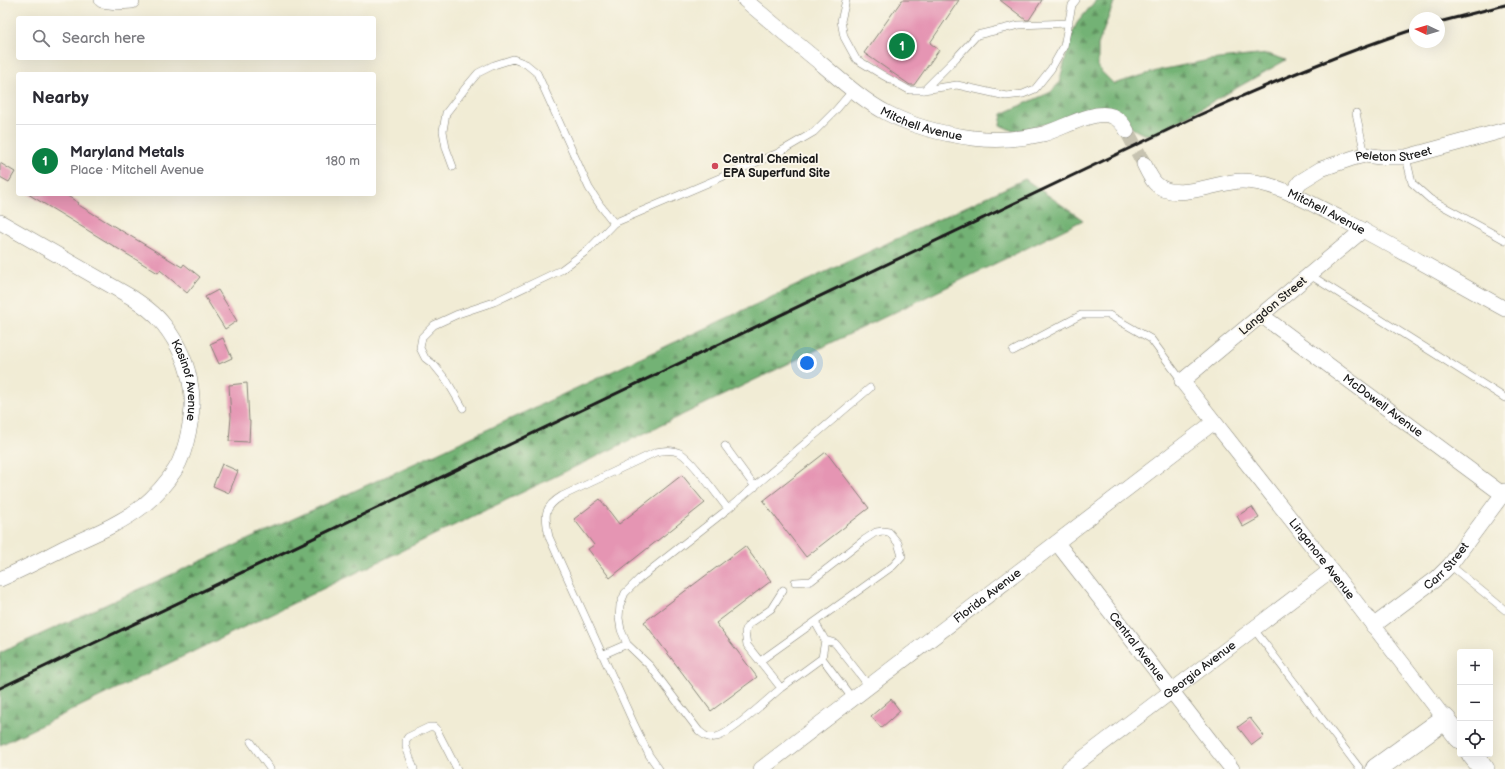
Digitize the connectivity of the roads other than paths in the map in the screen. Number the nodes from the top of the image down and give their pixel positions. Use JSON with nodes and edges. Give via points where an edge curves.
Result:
{"nodes":[{"id":1,"x":102,"y":0,"type":"edge"},
{"id":2,"x":745,"y":0,"type":"edge"},
{"id":3,"x":846,"y":0,"type":"edge"},
{"id":4,"x":1076,"y":0,"type":"edge"},
{"id":5,"x":132,"y":1,"type":"edge"},
{"id":6,"x":1069,"y":23,"type":"junction"},
{"id":7,"x":853,"y":90,"type":"junction"},
{"id":8,"x":924,"y":90,"type":"junction"},
{"id":9,"x":1356,"y":113,"type":"dead end"},
{"id":10,"x":1128,"y":130,"type":"tunnel mouth"},
{"id":11,"x":1505,"y":130,"type":"edge"},
{"id":12,"x":1365,"y":155,"type":"junction"},
{"id":13,"x":1406,"y":157,"type":"junction"},
{"id":14,"x":1144,"y":164,"type":"tunnel mouth"},
{"id":15,"x":453,"y":167,"type":"dead end"},
{"id":16,"x":1292,"y":194,"type":"junction"},
{"id":17,"x":0,"y":222,"type":"edge"},
{"id":18,"x":614,"y":223,"type":"junction"},
{"id":19,"x":1363,"y":230,"type":"junction"},
{"id":20,"x":1505,"y":240,"type":"edge"},
{"id":21,"x":1310,"y":275,"type":"junction"},
{"id":22,"x":1505,"y":309,"type":"edge"},
{"id":23,"x":1261,"y":315,"type":"junction"},
{"id":24,"x":1013,"y":351,"type":"dead end"},
{"id":25,"x":1182,"y":381,"type":"junction"},
{"id":26,"x":870,"y":388,"type":"dead end"},
{"id":27,"x":1505,"y":398,"type":"edge"},
{"id":28,"x":463,"y":408,"type":"dead end"},
{"id":29,"x":1214,"y":422,"type":"junction"},
{"id":30,"x":725,"y":446,"type":"dead end"},
{"id":31,"x":754,"y":487,"type":"junction"},
{"id":32,"x":1504,"y":494,"type":"edge"},
{"id":33,"x":728,"y":509,"type":"junction"},
{"id":34,"x":1057,"y":543,"type":"junction"},
{"id":35,"x":1450,"y":565,"type":"junction"},
{"id":36,"x":1331,"y":570,"type":"junction"},
{"id":37,"x":0,"y":579,"type":"edge"},
{"id":38,"x":795,"y":582,"type":"dead end"},
{"id":39,"x":783,"y":590,"type":"dead end"},
{"id":40,"x":1505,"y":610,"type":"edge"},
{"id":41,"x":815,"y":622,"type":"junction"},
{"id":42,"x":1373,"y":626,"type":"junction"},
{"id":43,"x":1253,"y":628,"type":"junction"},
{"id":44,"x":825,"y":640,"type":"junction"},
{"id":45,"x":627,"y":644,"type":"junction"},
{"id":46,"x":602,"y":655,"type":"junction"},
{"id":47,"x":822,"y":658,"type":"junction"},
{"id":48,"x":760,"y":660,"type":"junction"},
{"id":49,"x":869,"y":686,"type":"junction"},
{"id":50,"x":781,"y":688,"type":"junction"},
{"id":51,"x":1172,"y":690,"type":"junction"},
{"id":52,"x":852,"y":698,"type":"junction"},
{"id":53,"x":1445,"y":719,"type":"junction"},
{"id":54,"x":1457,"y":734,"type":"edge"},
{"id":55,"x":251,"y":742,"type":"dead end"},
{"id":56,"x":1474,"y":757,"type":"edge"},
{"id":57,"x":270,"y":769,"type":"edge"},
{"id":58,"x":414,"y":769,"type":"edge"},
{"id":59,"x":457,"y":769,"type":"edge"},
{"id":60,"x":659,"y":769,"type":"edge"},
{"id":61,"x":761,"y":769,"type":"edge"},
{"id":62,"x":1069,"y":769,"type":"edge"},
{"id":63,"x":1232,"y":769,"type":"edge"},
{"id":64,"x":1360,"y":769,"type":"edge"},
{"id":65,"x":1376,"y":769,"type":"edge"},
{"id":66,"x":1484,"y":769,"type":"edge"}],
"edges":[{"from":1,"to":5,"type":"street"},
{"from":2,"to":7,"type":"street","name":"Mitchell Avenue"},
{"from":3,"to":8,"type":"lane","via":[[841,21],[844,37],[856,59],[909,90]]},
{"from":4,"to":6,"type":"lane","via":[[1072,5]]},
{"from":6,"to":8,"type":"lane","via":[[1019,26],[977,35]]},
{"from":6,"to":8,"type":"lane","via":[[1064,46],[1051,69],[1035,89],[1023,94],[1006,96],[957,85]]},
{"from":7,"to":10,"type":"street","name":"Mitchell Avenue","via":[[886,112],[919,127],[951,135],[984,139],[1017,138],[1042,134],[1100,115],[1112,116],[1122,122]]},
{"from":7,"to":18,"type":"lane","via":[[814,132],[778,153]]},
{"from":9,"to":12,"type":"lane"},
{"from":11,"to":13,"type":"street","name":"Peleton Street"},
{"from":12,"to":13,"type":"street","name":"Peleton Street"},
{"from":12,"to":16,"type":"street","name":"Peleton Street","via":[[1321,169],[1300,182]]},
{"from":13,"to":20,"type":"lane","via":[[1412,183],[1430,198]]},
{"from":14,"to":16,"type":"street","name":"Mitchell Avenue","via":[[1155,183],[1173,192],[1242,181],[1264,184]]},
{"from":15,"to":18,"type":"lane","via":[[443,131],[446,113],[478,73],[513,59],[537,72],[589,188]]},
{"from":16,"to":19,"type":"street","name":"Mitchell Avenue"},
{"from":17,"to":37,"type":"street","name":"Kasinof Avenue","via":[[150,310],[176,343],[186,364],[192,389],[192,414],[176,469],[144,505],[120,521]]},
{"from":18,"to":28,"type":"lane","via":[[589,249],[560,270],[494,302],[434,325],[422,337],[420,348],[425,358],[448,381]]},
{"from":19,"to":21,"type":"street","name":"Langdon Street"},
{"from":19,"to":22,"type":"street","name":"Mitchell Avenue"},
{"from":21,"to":23,"type":"street","name":"Langdon Street"},
{"from":21,"to":27,"type":"lane"},
{"from":23,"to":25,"type":"street","name":"Langdon Street"},
{"from":23,"to":32,"type":"street","name":"McDowell Avenue"},
{"from":24,"to":25,"type":"lane","via":[[1080,315],[1109,315],[1151,339]]},
{"from":25,"to":29,"type":"street","name":"Linganore Avenue"},
{"from":26,"to":31,"type":"lane"},
{"from":29,"to":34,"type":"street","name":"Florida Avenue"},
{"from":29,"to":36,"type":"street","name":"Linganore Avenue"},
{"from":30,"to":31,"type":"lane"},
{"from":31,"to":33,"type":"lane"},
{"from":32,"to":35,"type":"street","name":"Carr Street"},
{"from":33,"to":45,"type":"lane","via":[[639,579],[625,593],[620,605],[619,618]]},
{"from":33,"to":46,"type":"lane","via":[[691,463],[672,450],[656,452],[553,501],[546,510],[545,518],[549,537]]},
{"from":34,"to":49,"type":"street","name":"Florida Avenue"},
{"from":34,"to":51,"type":"street","name":"Central Avenue"},
{"from":35,"to":40,"type":"lane"},
{"from":35,"to":42,"type":"street","name":"Carr Street","via":[[1437,578]]},
{"from":36,"to":42,"type":"street","name":"Linganore Avenue"},
{"from":36,"to":43,"type":"street","name":"Georgia Avenue"},
{"from":38,"to":41,"type":"lane","via":[[811,581],[876,532],[889,532],[898,543],[902,556],[893,566]]},
{"from":39,"to":48,"type":"lane","via":[[771,608],[748,626],[745,632],[747,644]]},
{"from":41,"to":44,"type":"lane"},
{"from":41,"to":48,"type":"lane"},
{"from":42,"to":53,"type":"street","name":"Linganore Avenue"},
{"from":43,"to":51,"type":"street","name":"Georgia Avenue"},
{"from":43,"to":64,"type":"lane"},
{"from":44,"to":47,"type":"lane"},
{"from":44,"to":49,"type":"lane","via":[[835,643]]},
{"from":45,"to":46,"type":"lane"},
{"from":45,"to":50,"type":"lane","via":[[650,666],[699,731],[707,737],[717,737],[732,729]]},
{"from":46,"to":60,"type":"lane","via":[[649,754]]},
{"from":47,"to":50,"type":"lane"},
{"from":47,"to":52,"type":"lane"},
{"from":48,"to":50,"type":"lane"},
{"from":49,"to":52,"type":"street","name":"Florida Avenue"},
{"from":51,"to":62,"type":"street","name":"Georgia Avenue"},
{"from":51,"to":63,"type":"street","name":"Central Avenue"},
{"from":52,"to":61,"type":"street","name":"Florida Avenue"},
{"from":53,"to":54,"type":"street","name":"Linganore Avenue"},
{"from":53,"to":65,"type":"street"},
{"from":55,"to":57,"type":"lane"},
{"from":56,"to":66,"type":"street"},
{"from":58,"to":59,"type":"lane","via":[[406,740],[429,727],[434,727],[438,730]]}]}
